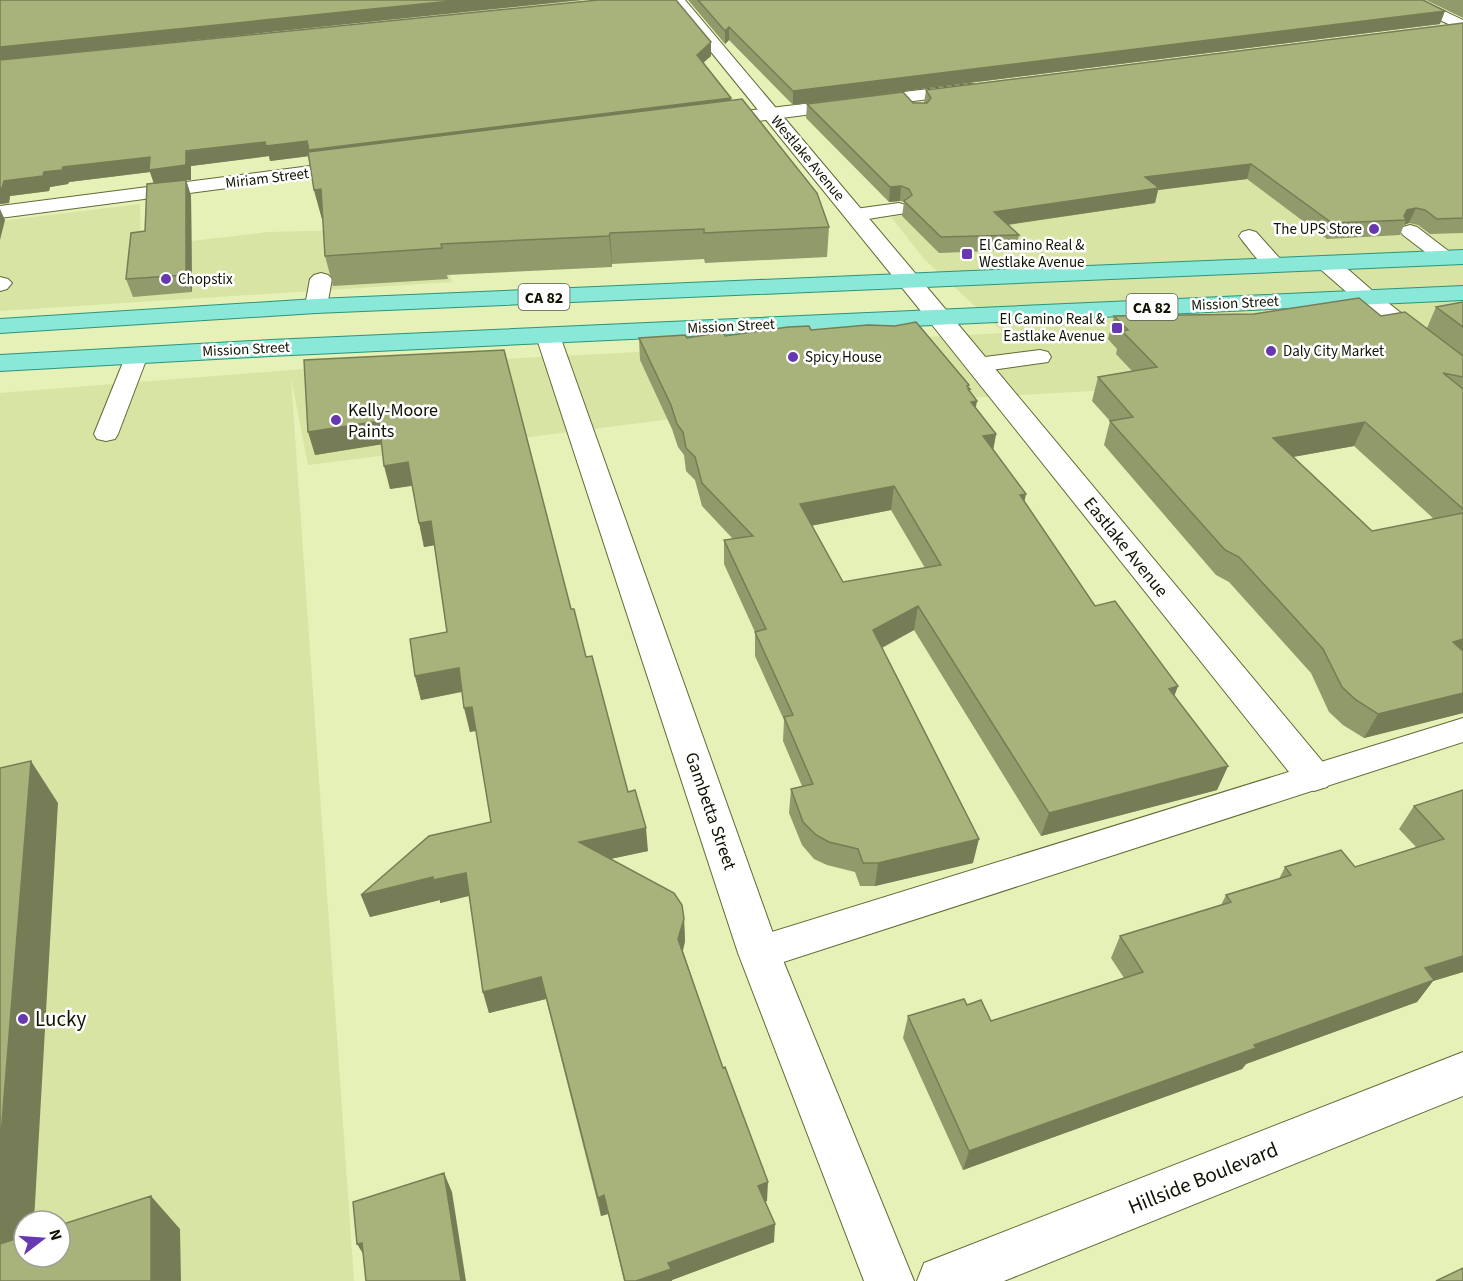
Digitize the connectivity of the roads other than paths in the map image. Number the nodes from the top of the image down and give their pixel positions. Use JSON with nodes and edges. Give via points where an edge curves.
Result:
{"nodes":[{"id":1,"x":677,"y":0,"type":"edge"},
{"id":2,"x":1409,"y":0,"type":"edge"},
{"id":3,"x":1463,"y":27,"type":"edge"},
{"id":4,"x":1430,"y":32,"type":"edge"},
{"id":5,"x":986,"y":87,"type":"edge"},
{"id":6,"x":904,"y":97,"type":"junction"},
{"id":7,"x":919,"y":111,"type":"edge"},
{"id":8,"x":771,"y":113,"type":"junction"},
{"id":9,"x":700,"y":122,"type":"edge"},
{"id":10,"x":380,"y":163,"type":"edge"},
{"id":11,"x":899,"y":209,"type":"dead end"},
{"id":12,"x":0,"y":212,"type":"edge"},
{"id":13,"x":855,"y":215,"type":"junction"},
{"id":14,"x":1410,"y":231,"type":"dead end"},
{"id":15,"x":1249,"y":236,"type":"dead end"},
{"id":16,"x":1454,"y":257,"type":"edge"},
{"id":17,"x":1327,"y":263,"type":"junction"},
{"id":18,"x":1275,"y":265,"type":"junction"},
{"id":19,"x":321,"y":279,"type":"dead end"},
{"id":20,"x":909,"y":281,"type":"junction"},
{"id":21,"x":1463,"y":293,"type":"edge"},
{"id":22,"x":1366,"y":297,"type":"junction"},
{"id":23,"x":316,"y":306,"type":"junction"},
{"id":24,"x":938,"y":316,"type":"junction"},
{"id":25,"x":0,"y":326,"type":"edge"},
{"id":26,"x":548,"y":336,"type":"junction"},
{"id":27,"x":137,"y":355,"type":"junction"},
{"id":28,"x":1040,"y":357,"type":"dead end"},
{"id":29,"x":0,"y":363,"type":"edge"},
{"id":30,"x":977,"y":365,"type":"junction"},
{"id":31,"x":1463,"y":373,"type":"edge"},
{"id":32,"x":106,"y":434,"type":"dead end"},
{"id":33,"x":1463,"y":730,"type":"edge"},
{"id":34,"x":1314,"y":777,"type":"junction"},
{"id":35,"x":759,"y":953,"type":"junction"},
{"id":36,"x":1463,"y":1074,"type":"edge"},
{"id":37,"x":889,"y":1281,"type":"edge"},
{"id":38,"x":942,"y":1281,"type":"edge"}],
"edges":[{"from":1,"to":8,"type":"street","name":"Westlake Avenue"},
{"from":2,"to":3,"type":"street"},
{"from":3,"to":4,"type":"street"},
{"from":5,"to":6,"type":"street"},
{"from":6,"to":7,"type":"lane"},
{"from":6,"to":8,"type":"street"},
{"from":8,"to":9,"type":"street"},
{"from":8,"to":13,"type":"street","name":"Westlake Avenue"},
{"from":10,"to":12,"type":"street","name":"Miriam Street"},
{"from":11,"to":13,"type":"lane"},
{"from":13,"to":20,"type":"street","name":"Westlake Avenue"},
{"from":14,"to":16,"type":"lane"},
{"from":15,"to":18,"type":"lane"},
{"from":16,"to":17,"type":"main road","number":"CA 82"},
{"from":17,"to":18,"type":"main road","number":"CA 82"},
{"from":17,"to":22,"type":"street"},
{"from":18,"to":20,"type":"main road","number":"CA 82"},
{"from":19,"to":23,"type":"lane"},
{"from":20,"to":23,"type":"main road","number":"CA 82"},
{"from":20,"to":24,"type":"street","name":"Westlake Avenue"},
{"from":21,"to":22,"type":"main road","name":"Mission Street","number":"CA 82"},
{"from":22,"to":24,"type":"main road","name":"Mission Street","number":"CA 82"},
{"from":22,"to":31,"type":"street"},
{"from":23,"to":25,"type":"main road","number":"CA 82"},
{"from":24,"to":26,"type":"main road","name":"Mission Street","number":"CA 82"},
{"from":24,"to":30,"type":"street","name":"Eastlake Avenue"},
{"from":26,"to":27,"type":"main road","name":"Mission Street","number":"CA 82"},
{"from":26,"to":35,"type":"street","name":"Gambetta Street"},
{"from":27,"to":29,"type":"main road","name":"Mission Street","number":"CA 82"},
{"from":27,"to":32,"type":"lane"},
{"from":28,"to":30,"type":"lane"},
{"from":30,"to":34,"type":"street","name":"Eastlake Avenue"},
{"from":33,"to":34,"type":"lane"},
{"from":34,"to":35,"type":"lane"},
{"from":35,"to":37,"type":"street","name":"Gambetta Street"},
{"from":36,"to":38,"type":"street","name":"Hillside Boulevard"}]}
